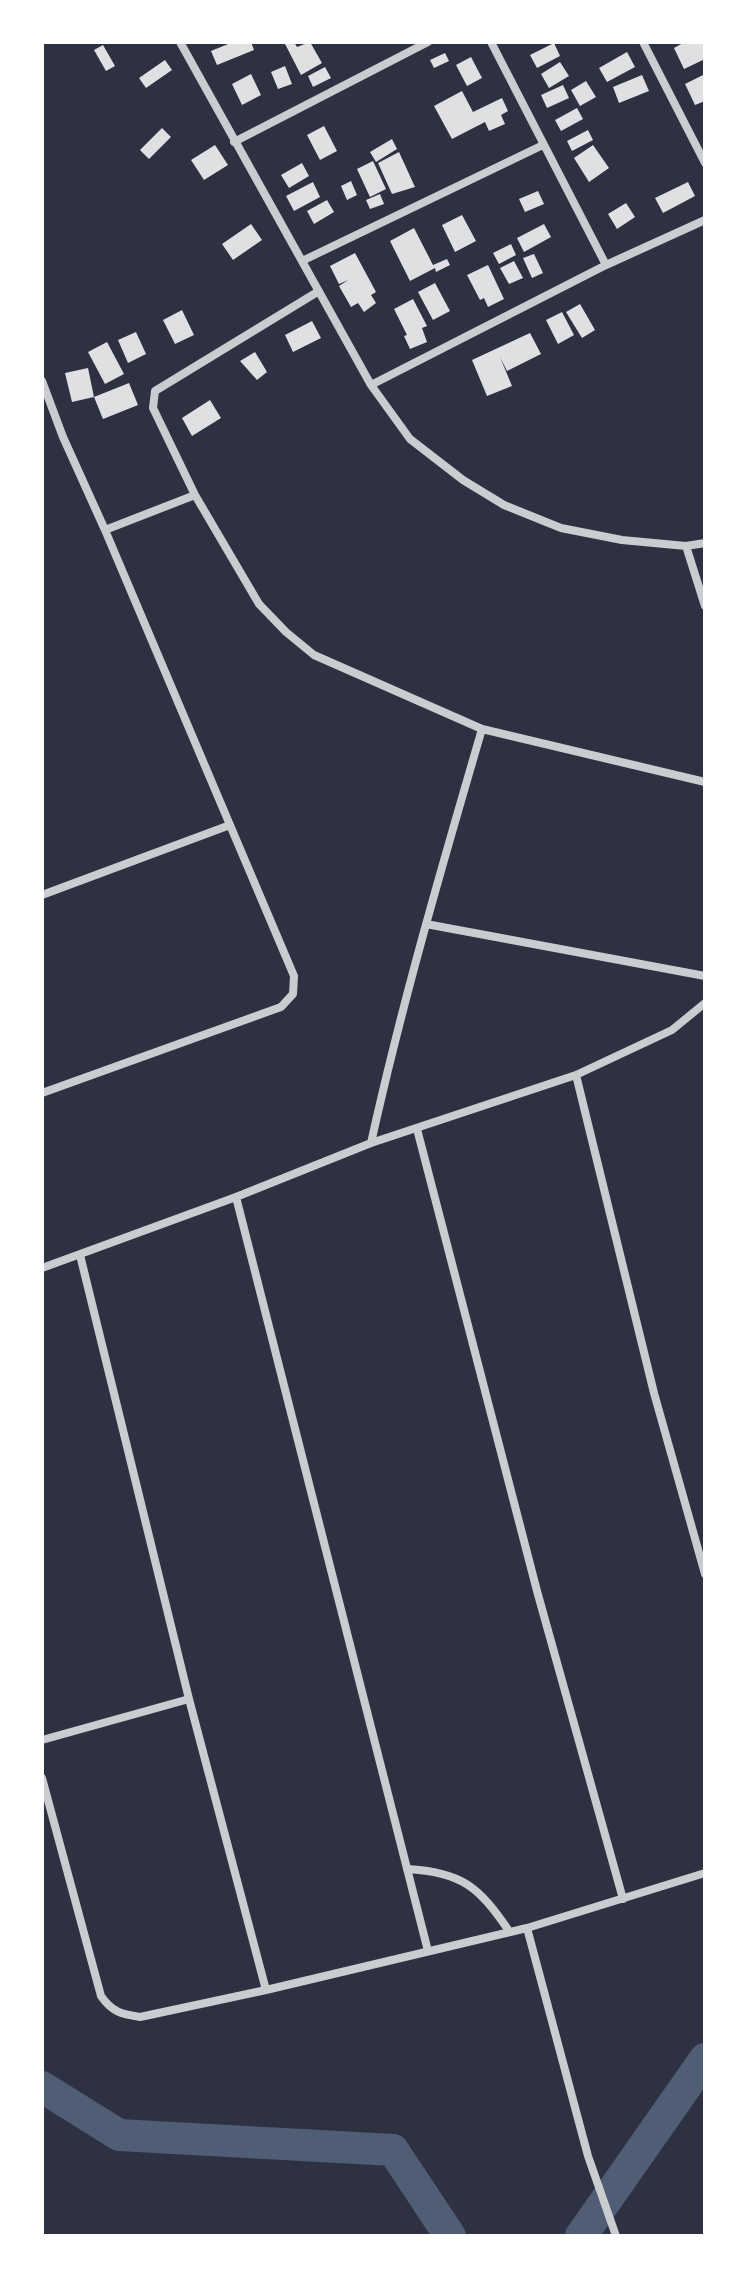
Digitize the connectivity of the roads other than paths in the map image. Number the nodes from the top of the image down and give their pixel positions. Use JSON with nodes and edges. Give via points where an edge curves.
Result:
{"nodes":[{"id":1,"x":180,"y":42,"type":"edge"},
{"id":2,"x":428,"y":42,"type":"edge"},
{"id":3,"x":491,"y":42,"type":"edge"},
{"id":4,"x":643,"y":42,"type":"edge"},
{"id":5,"x":234,"y":142,"type":"junction"},
{"id":6,"x":543,"y":145,"type":"junction"},
{"id":7,"x":705,"y":163,"type":"edge"},
{"id":8,"x":705,"y":220,"type":"edge"},
{"id":9,"x":302,"y":261,"type":"junction"},
{"id":10,"x":606,"y":265,"type":"junction"},
{"id":11,"x":319,"y":291,"type":"junction"},
{"id":12,"x":42,"y":381,"type":"edge"},
{"id":13,"x":371,"y":385,"type":"junction"},
{"id":14,"x":195,"y":495,"type":"junction"},
{"id":15,"x":105,"y":530,"type":"junction"},
{"id":16,"x":705,"y":543,"type":"edge"},
{"id":17,"x":686,"y":546,"type":"junction"},
{"id":18,"x":705,"y":606,"type":"edge"},
{"id":19,"x":482,"y":729,"type":"junction"},
{"id":20,"x":705,"y":782,"type":"edge"},
{"id":21,"x":230,"y":825,"type":"junction"},
{"id":22,"x":42,"y":895,"type":"edge"},
{"id":23,"x":426,"y":924,"type":"junction"},
{"id":24,"x":705,"y":976,"type":"edge"},
{"id":25,"x":704,"y":1009,"type":"edge"},
{"id":26,"x":576,"y":1075,"type":"junction"},
{"id":27,"x":42,"y":1093,"type":"edge"},
{"id":28,"x":417,"y":1129,"type":"junction"},
{"id":29,"x":371,"y":1143,"type":"junction"},
{"id":30,"x":236,"y":1197,"type":"junction"},
{"id":31,"x":80,"y":1255,"type":"junction"},
{"id":32,"x":42,"y":1268,"type":"edge"},
{"id":33,"x":705,"y":1574,"type":"edge"},
{"id":34,"x":189,"y":1699,"type":"junction"},
{"id":35,"x":42,"y":1740,"type":"edge"},
{"id":36,"x":42,"y":1778,"type":"edge"},
{"id":37,"x":407,"y":1869,"type":"junction"},
{"id":38,"x":705,"y":1873,"type":"edge"},
{"id":39,"x":623,"y":1899,"type":"junction"},
{"id":40,"x":527,"y":1928,"type":"junction"},
{"id":41,"x":509,"y":1931,"type":"junction"},
{"id":42,"x":428,"y":1951,"type":"junction"},
{"id":43,"x":266,"y":1990,"type":"junction"},
{"id":44,"x":616,"y":2236,"type":"edge"}],
"edges":[{"from":1,"to":5,"type":"street"},
{"from":2,"to":5,"type":"street"},
{"from":3,"to":6,"type":"street"},
{"from":4,"to":7,"type":"street"},
{"from":5,"to":9,"type":"street"},
{"from":6,"to":9,"type":"street"},
{"from":6,"to":10,"type":"street"},
{"from":8,"to":10,"type":"street"},
{"from":9,"to":11,"type":"street"},
{"from":10,"to":13,"type":"street"},
{"from":11,"to":13,"type":"street"},
{"from":11,"to":14,"type":"street","via":[[155,391],[153,408]]},
{"from":12,"to":15,"type":"street"},
{"from":13,"to":17,"type":"street","via":[[410,439],[504,505],[561,528]]},
{"from":14,"to":15,"type":"street"},
{"from":14,"to":19,"type":"street","via":[[259,604],[314,655]]},
{"from":15,"to":21,"type":"street"},
{"from":16,"to":17,"type":"street"},
{"from":17,"to":18,"type":"street"},
{"from":19,"to":20,"type":"street"},
{"from":19,"to":23,"type":"street"},
{"from":21,"to":22,"type":"street"},
{"from":21,"to":27,"type":"street","via":[[294,976],[293,994],[281,1007]]},
{"from":23,"to":24,"type":"street"},
{"from":23,"to":29,"type":"street"},
{"from":25,"to":26,"type":"street"},
{"from":26,"to":28,"type":"street"},
{"from":26,"to":33,"type":"street","via":[[654,1393]]},
{"from":28,"to":29,"type":"street"},
{"from":28,"to":39,"type":"street"},
{"from":29,"to":30,"type":"street"},
{"from":30,"to":31,"type":"street"},
{"from":30,"to":37,"type":"street"},
{"from":31,"to":32,"type":"street"},
{"from":31,"to":34,"type":"street"},
{"from":34,"to":35,"type":"street"},
{"from":34,"to":43,"type":"street"},
{"from":36,"to":43,"type":"street","via":[[101,1996],[111,2010],[140,2017]]},
{"from":37,"to":41,"type":"street","via":[[461,1879],[488,1900]]},
{"from":37,"to":42,"type":"street"},
{"from":38,"to":39,"type":"street"},
{"from":39,"to":40,"type":"street"},
{"from":40,"to":41,"type":"street"},
{"from":40,"to":44,"type":"street","via":[[588,2156]]},
{"from":41,"to":42,"type":"street"},
{"from":42,"to":43,"type":"street"}]}
